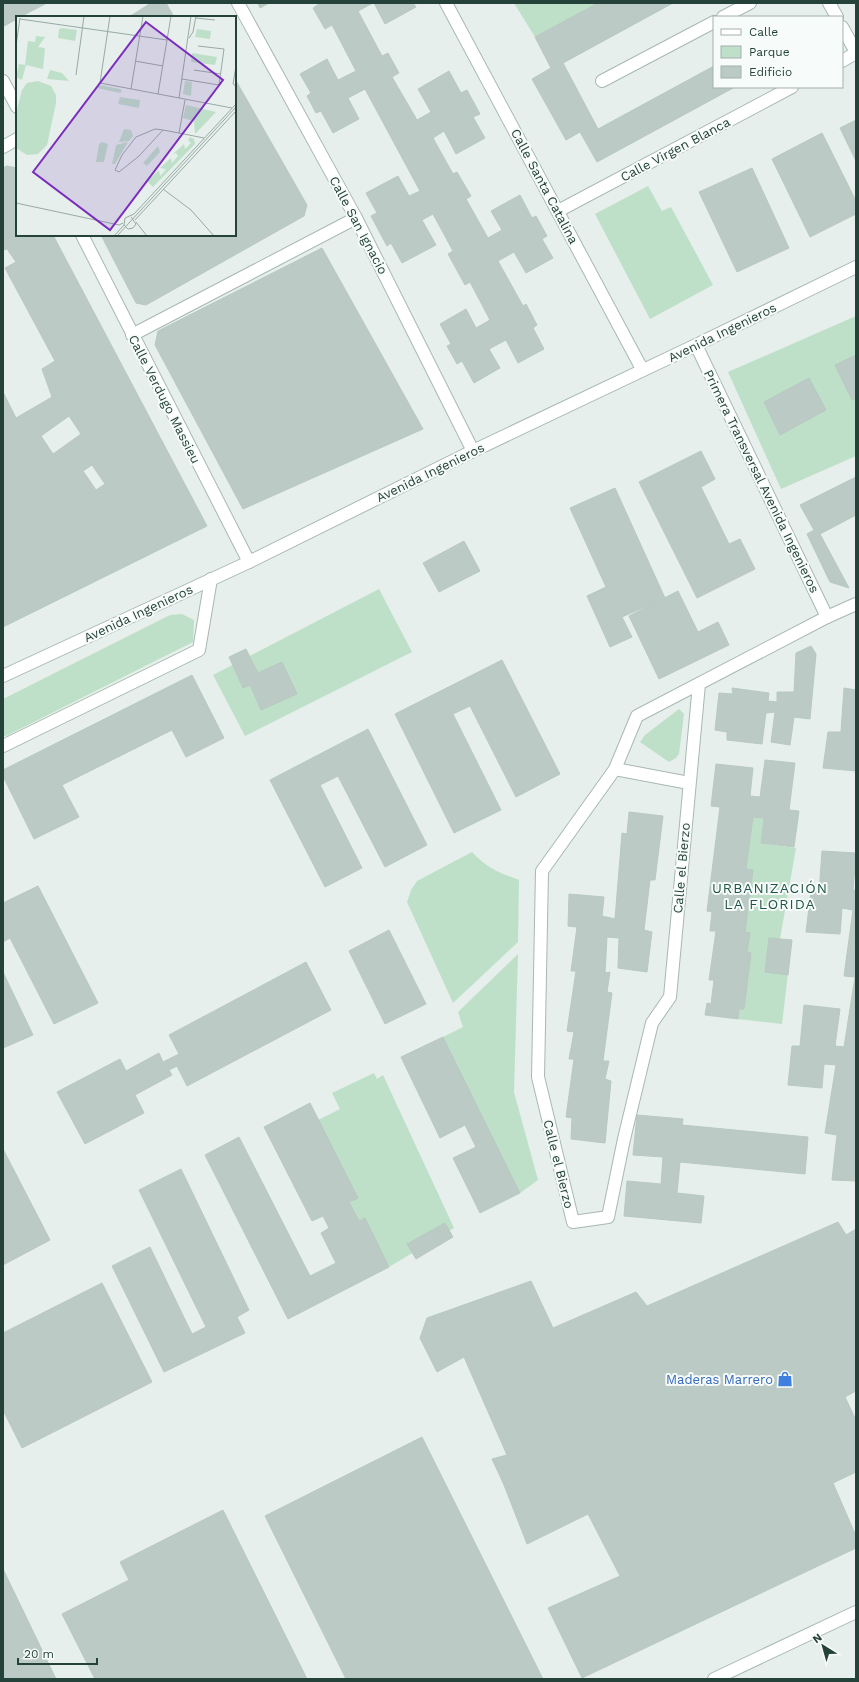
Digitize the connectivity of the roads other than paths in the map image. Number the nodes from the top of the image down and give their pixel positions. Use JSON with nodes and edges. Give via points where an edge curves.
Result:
{"nodes":[{"id":1,"x":446,"y":3,"type":"edge"},
{"id":2,"x":750,"y":3,"type":"edge"},
{"id":3,"x":829,"y":3,"type":"edge"},
{"id":4,"x":239,"y":12,"type":"edge"},
{"id":5,"x":726,"y":16,"type":"edge"},
{"id":6,"x":836,"y":16,"type":"edge"},
{"id":7,"x":713,"y":23,"type":"edge"},
{"id":8,"x":843,"y":29,"type":"edge"},
{"id":9,"x":856,"y":53,"type":"edge"},
{"id":10,"x":843,"y":60,"type":"edge"},
{"id":11,"x":602,"y":81,"type":"dead end"},
{"id":12,"x":3,"y":82,"type":"edge"},
{"id":13,"x":790,"y":88,"type":"edge"},
{"id":14,"x":16,"y":106,"type":"edge"},
{"id":15,"x":16,"y":140,"type":"edge"},
{"id":16,"x":3,"y":147,"type":"edge"},
{"id":17,"x":558,"y":211,"type":"junction"},
{"id":18,"x":356,"y":218,"type":"junction"},
{"id":19,"x":82,"y":236,"type":"edge"},
{"id":20,"x":856,"y":267,"type":"edge"},
{"id":21,"x":132,"y":335,"type":"junction"},
{"id":22,"x":696,"y":345,"type":"junction"},
{"id":23,"x":642,"y":369,"type":"junction"},
{"id":24,"x":473,"y":451,"type":"junction"},
{"id":25,"x":249,"y":562,"type":"junction"},
{"id":26,"x":211,"y":579,"type":"junction"},
{"id":27,"x":856,"y":604,"type":"edge"},
{"id":28,"x":827,"y":617,"type":"junction"},
{"id":29,"x":3,"y":676,"type":"edge"},
{"id":30,"x":699,"y":684,"type":"junction"},
{"id":31,"x":3,"y":746,"type":"edge"},
{"id":32,"x":615,"y":769,"type":"junction"},
{"id":33,"x":689,"y":784,"type":"junction"},
{"id":34,"x":856,"y":1612,"type":"edge"},
{"id":35,"x":714,"y":1679,"type":"edge"}],
"edges":[{"from":1,"to":17,"type":"street","name":"Calle Santa Catalina"},
{"from":2,"to":5,"type":"street"},
{"from":3,"to":6,"type":"street"},
{"from":4,"to":18,"type":"street","name":"Calle San Ignacio"},
{"from":7,"to":11,"type":"street"},
{"from":8,"to":9,"type":"street"},
{"from":9,"to":10,"type":"street"},
{"from":12,"to":14,"type":"street"},
{"from":13,"to":17,"type":"street","name":"Calle Virgen Blanca"},
{"from":15,"to":16,"type":"street"},
{"from":17,"to":23,"type":"street","name":"Calle Santa Catalina"},
{"from":18,"to":21,"type":"street"},
{"from":18,"to":24,"type":"street","name":"Calle San Ignacio"},
{"from":19,"to":21,"type":"street","name":"Calle Verdugo Massieu"},
{"from":20,"to":22,"type":"street","name":"Avenida Ingenieros"},
{"from":21,"to":25,"type":"street","name":"Calle Verdugo Massieu"},
{"from":22,"to":23,"type":"street","name":"Avenida Ingenieros"},
{"from":22,"to":28,"type":"street","name":"Primera Transversal Avenida Ingenieros"},
{"from":23,"to":24,"type":"street","name":"Avenida Ingenieros"},
{"from":24,"to":25,"type":"street","name":"Avenida Ingenieros"},
{"from":25,"to":26,"type":"street","name":"Avenida Ingenieros"},
{"from":26,"to":29,"type":"street","name":"Avenida Ingenieros"},
{"from":26,"to":31,"type":"street","via":[[199,650]]},
{"from":27,"to":28,"type":"street","name":"Calle el Bierzo"},
{"from":28,"to":30,"type":"street","name":"Calle el Bierzo"},
{"from":30,"to":32,"type":"street","name":"Calle el Bierzo","via":[[637,716]]},
{"from":30,"to":33,"type":"street","name":"Calle el Bierzo"},
{"from":32,"to":33,"type":"street"},
{"from":32,"to":33,"type":"street","name":"Calle el Bierzo","via":[[542,870],[538,1077],[573,1222],[608,1217],[652,1023],[670,997]]},
{"from":34,"to":35,"type":"street"}]}
